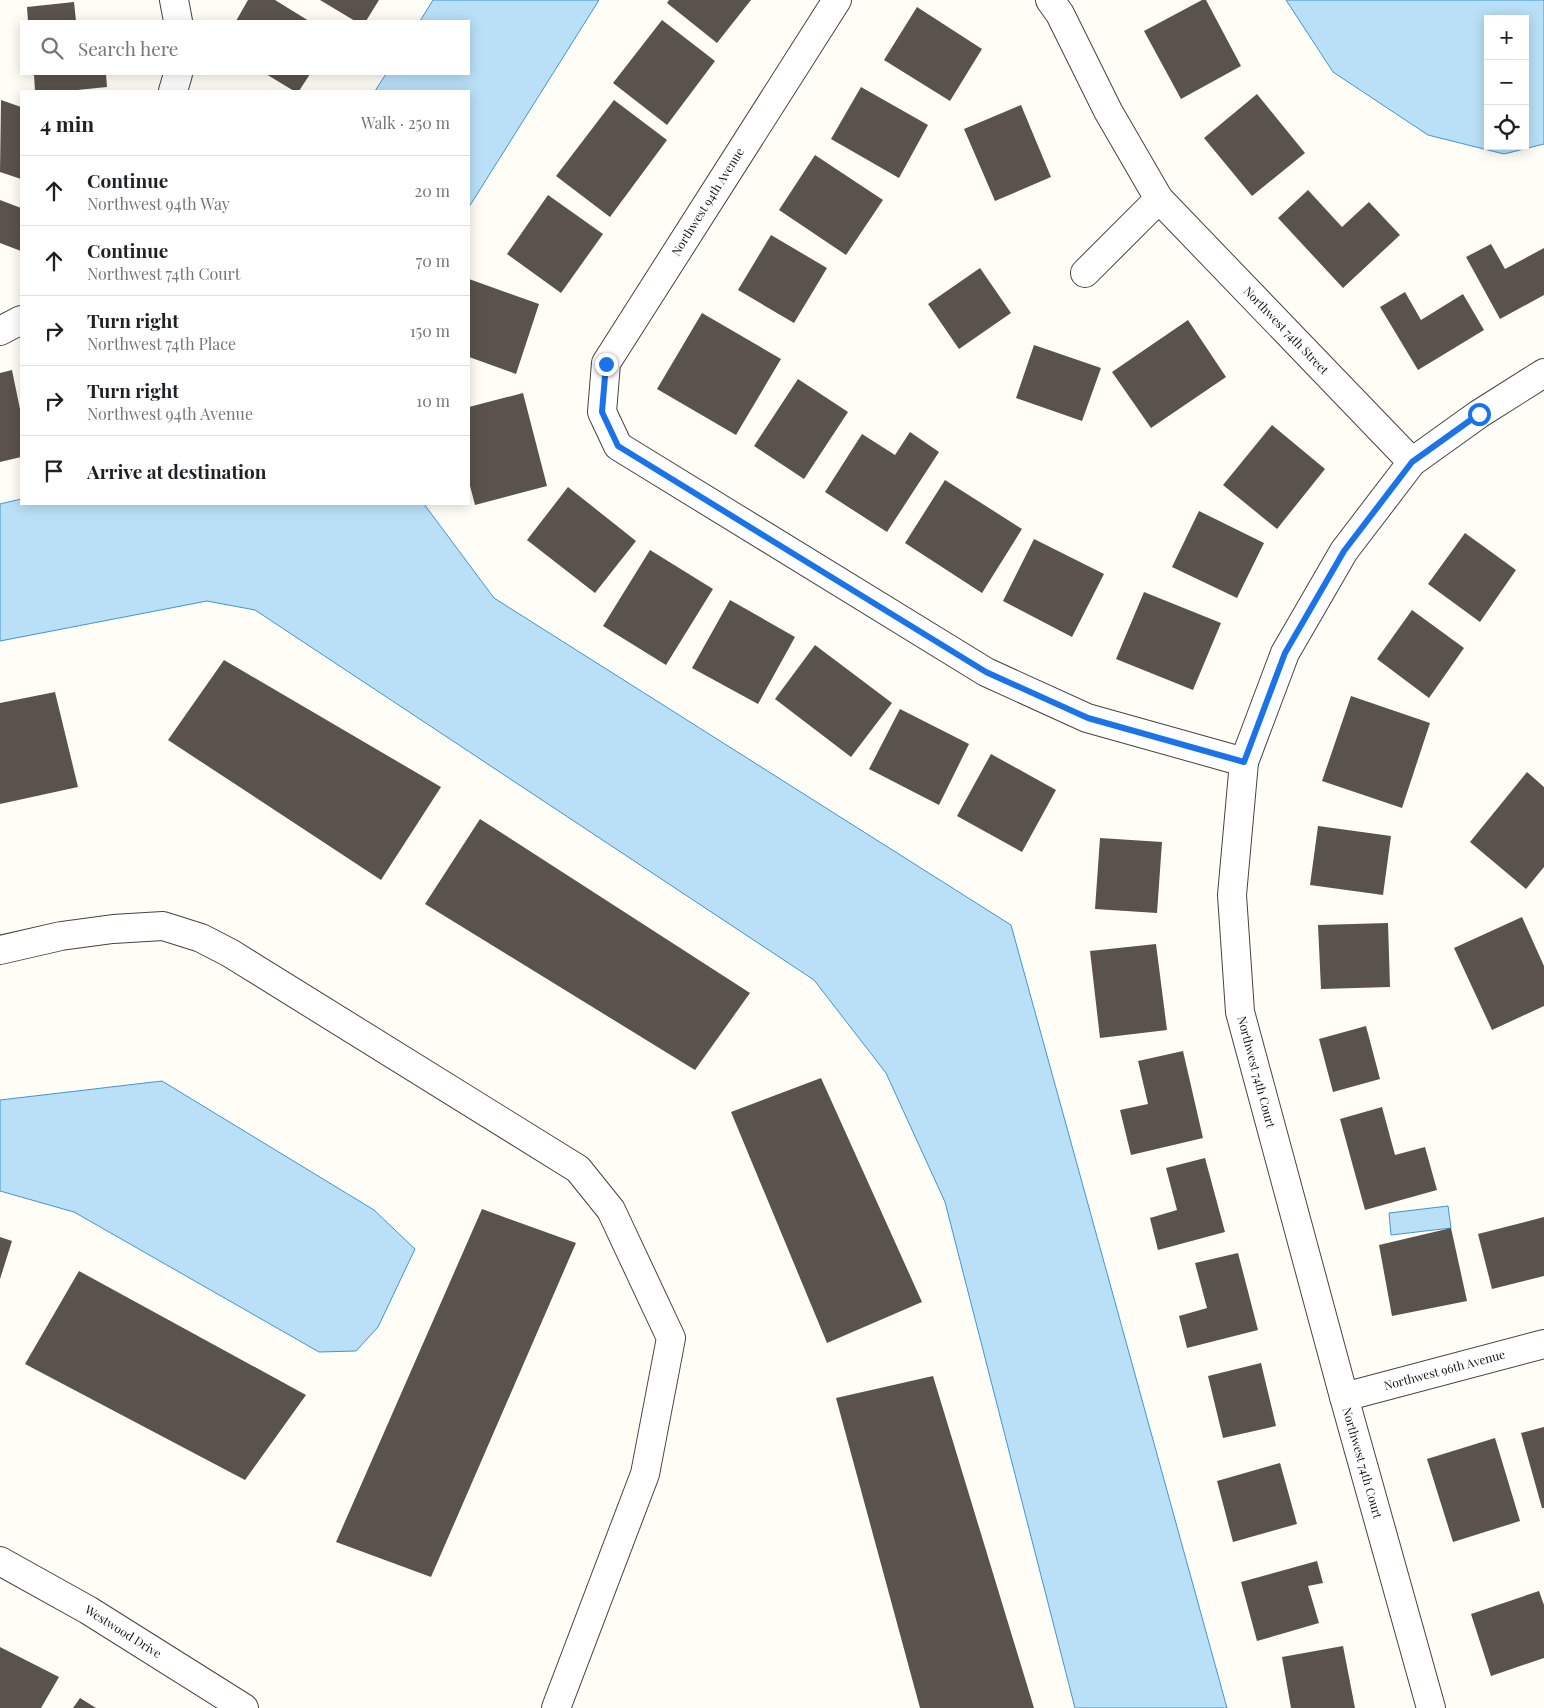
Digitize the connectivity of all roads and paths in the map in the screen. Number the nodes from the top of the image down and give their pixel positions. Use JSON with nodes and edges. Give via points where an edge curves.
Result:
{"nodes":[{"id":1,"x":174,"y":0,"type":"edge"},
{"id":2,"x":837,"y":0,"type":"edge"},
{"id":3,"x":1050,"y":0,"type":"edge"},
{"id":4,"x":178,"y":20,"type":"edge"},
{"id":5,"x":178,"y":75,"type":"edge"},
{"id":6,"x":173,"y":90,"type":"edge"},
{"id":7,"x":1159,"y":199,"type":"junction"},
{"id":8,"x":1085,"y":273,"type":"dead end"},
{"id":9,"x":20,"y":321,"type":"edge"},
{"id":10,"x":0,"y":331,"type":"edge"},
{"id":11,"x":1544,"y":373,"type":"edge"},
{"id":12,"x":1412,"y":462,"type":"junction"},
{"id":13,"x":1244,"y":762,"type":"junction"},
{"id":14,"x":0,"y":950,"type":"edge"},
{"id":15,"x":1544,"y":1344,"type":"edge"},
{"id":16,"x":1344,"y":1398,"type":"junction"},
{"id":17,"x":0,"y":1561,"type":"edge"},
{"id":18,"x":244,"y":1708,"type":"edge"},
{"id":19,"x":556,"y":1708,"type":"edge"},
{"id":20,"x":1430,"y":1708,"type":"edge"}],
"edges":[{"from":1,"to":4,"type":"street"},
{"from":2,"to":13,"type":"street","name":"Northwest 94th Avenue","via":[[606,364],[602,412],[618,446],[986,672],[1088,718]]},
{"from":3,"to":7,"type":"street","name":"Northwest 74th Street"},
{"from":5,"to":6,"type":"street"},
{"from":7,"to":8,"type":"street"},
{"from":7,"to":12,"type":"street","name":"Northwest 74th Street"},
{"from":9,"to":10,"type":"street"},
{"from":11,"to":12,"type":"street","name":"Northwest 74th Court"},
{"from":12,"to":13,"type":"street","name":"Northwest 74th Court","via":[[1344,551],[1285,653]]},
{"from":13,"to":16,"type":"street","name":"Northwest 74th Court","via":[[1232,895],[1240,1012]]},
{"from":14,"to":19,"type":"street","via":[[61,936],[113,929],[163,926],[200,938],[230,953],[578,1169],[611,1210],[672,1338],[645,1474]]},
{"from":15,"to":16,"type":"street","name":"Northwest 96th Avenue"},
{"from":16,"to":20,"type":"street","name":"Northwest 74th Court"},
{"from":17,"to":18,"type":"street","name":"Westwood Drive","via":[[88,1610]]}]}
